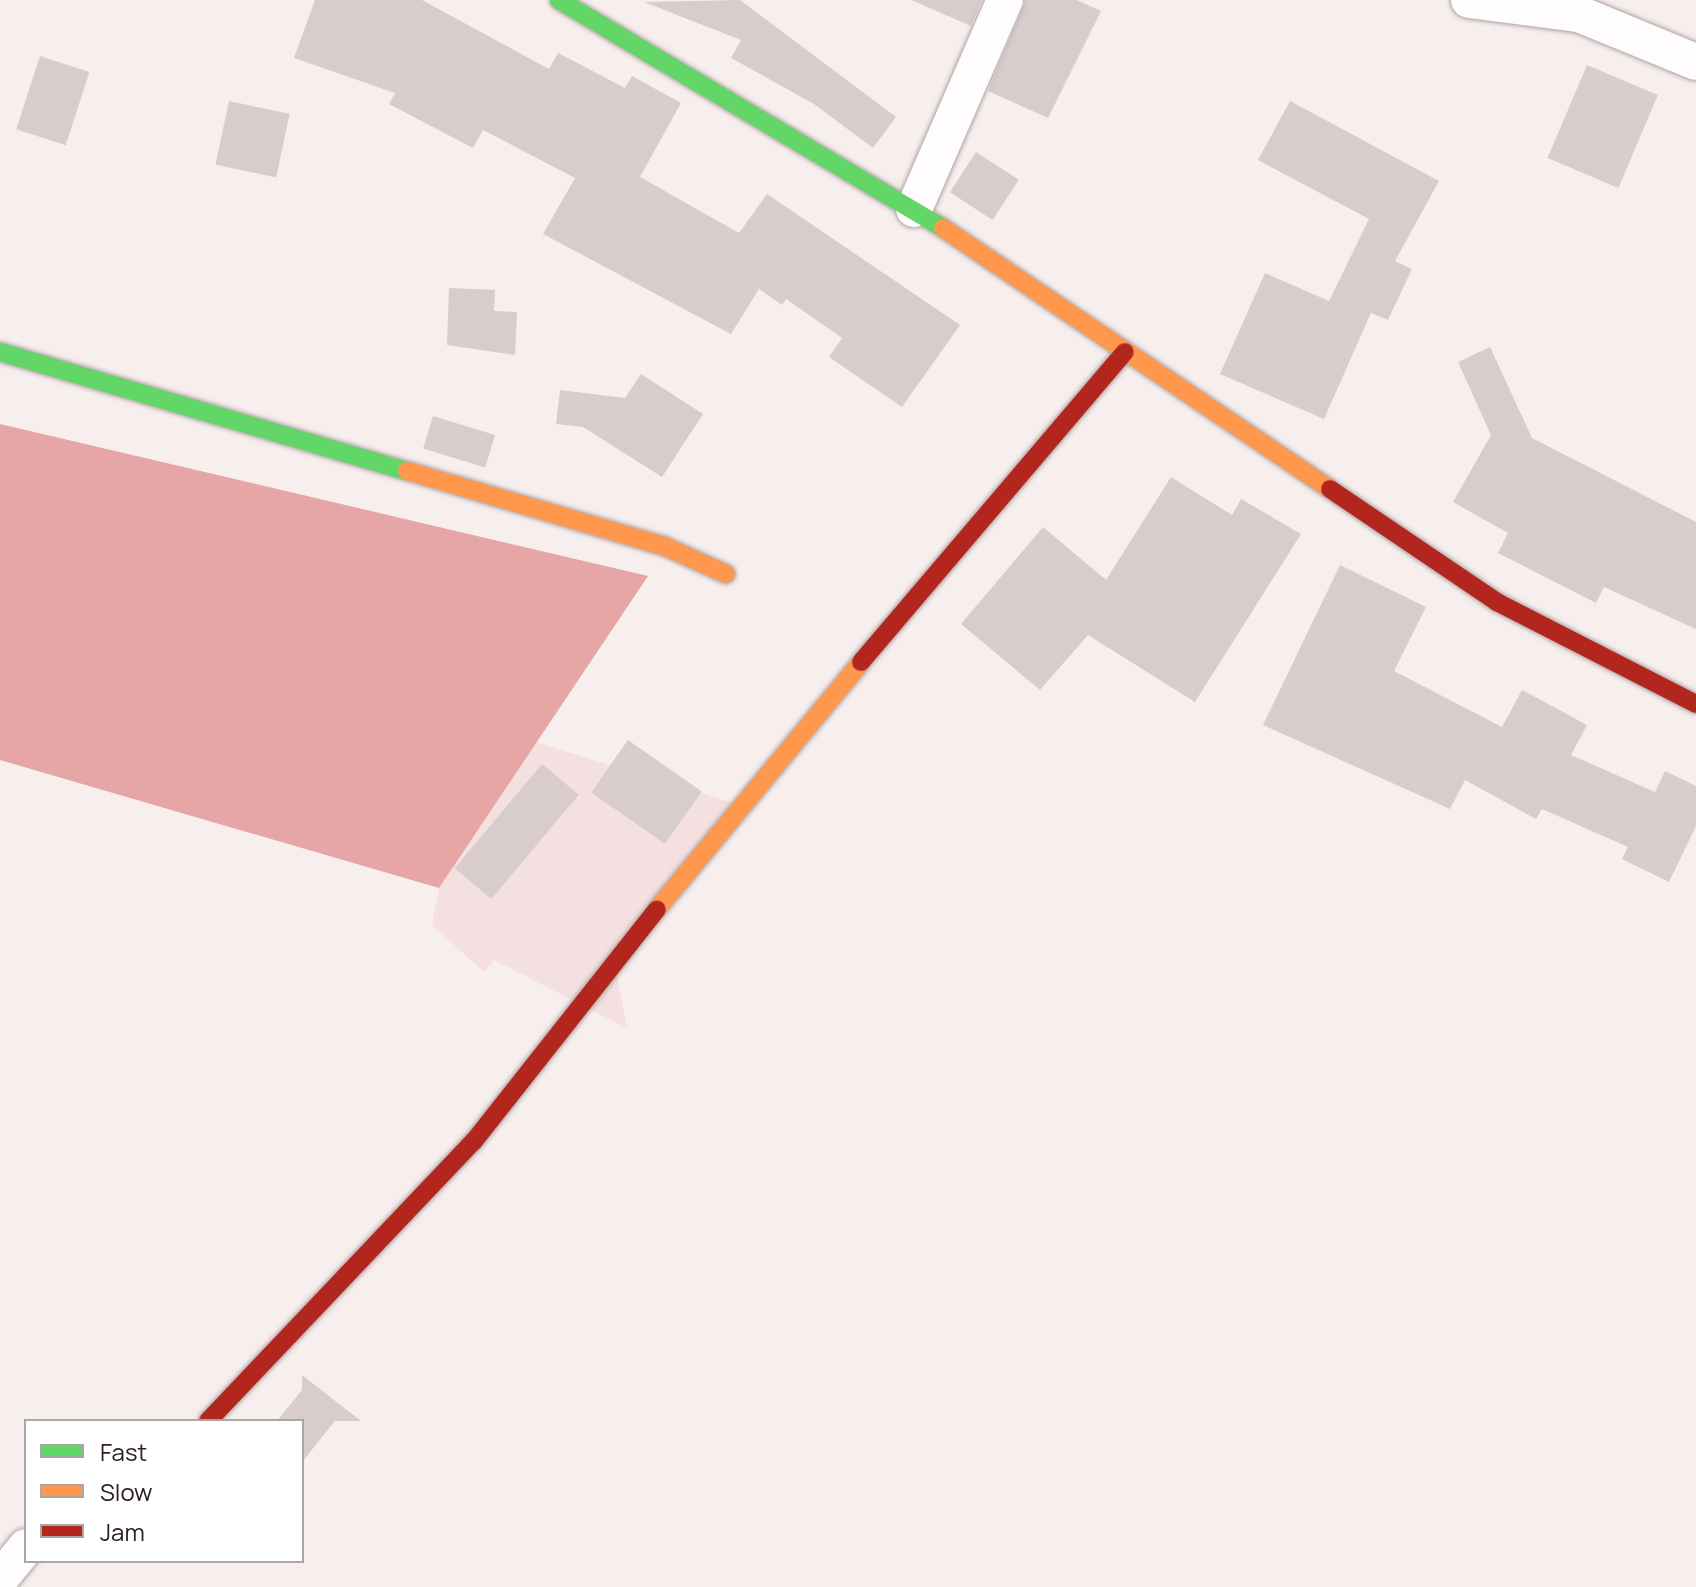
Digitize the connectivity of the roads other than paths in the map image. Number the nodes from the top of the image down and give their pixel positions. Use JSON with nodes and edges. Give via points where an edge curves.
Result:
{"nodes":[{"id":1,"x":559,"y":0,"type":"edge"},
{"id":2,"x":1005,"y":0,"type":"edge"},
{"id":3,"x":1469,"y":0,"type":"edge"},
{"id":4,"x":1696,"y":62,"type":"edge"},
{"id":5,"x":914,"y":209,"type":"junction"},
{"id":6,"x":0,"y":352,"type":"edge"},
{"id":7,"x":1125,"y":352,"type":"junction"},
{"id":8,"x":726,"y":574,"type":"dead end"},
{"id":9,"x":1696,"y":704,"type":"edge"},
{"id":10,"x":210,"y":1419,"type":"edge"},
{"id":11,"x":24,"y":1549,"type":"edge"},
{"id":12,"x":0,"y":1579,"type":"edge"}],
"edges":[{"from":1,"to":5,"type":"street"},
{"from":2,"to":5,"type":"street"},
{"from":3,"to":4,"type":"street","via":[[1579,14]]},
{"from":5,"to":7,"type":"street"},
{"from":6,"to":8,"type":"street","via":[[664,546]]},
{"from":7,"to":9,"type":"street","via":[[1497,602]]},
{"from":7,"to":10,"type":"street","via":[[738,806],[474,1141]]},
{"from":11,"to":12,"type":"street"}]}
